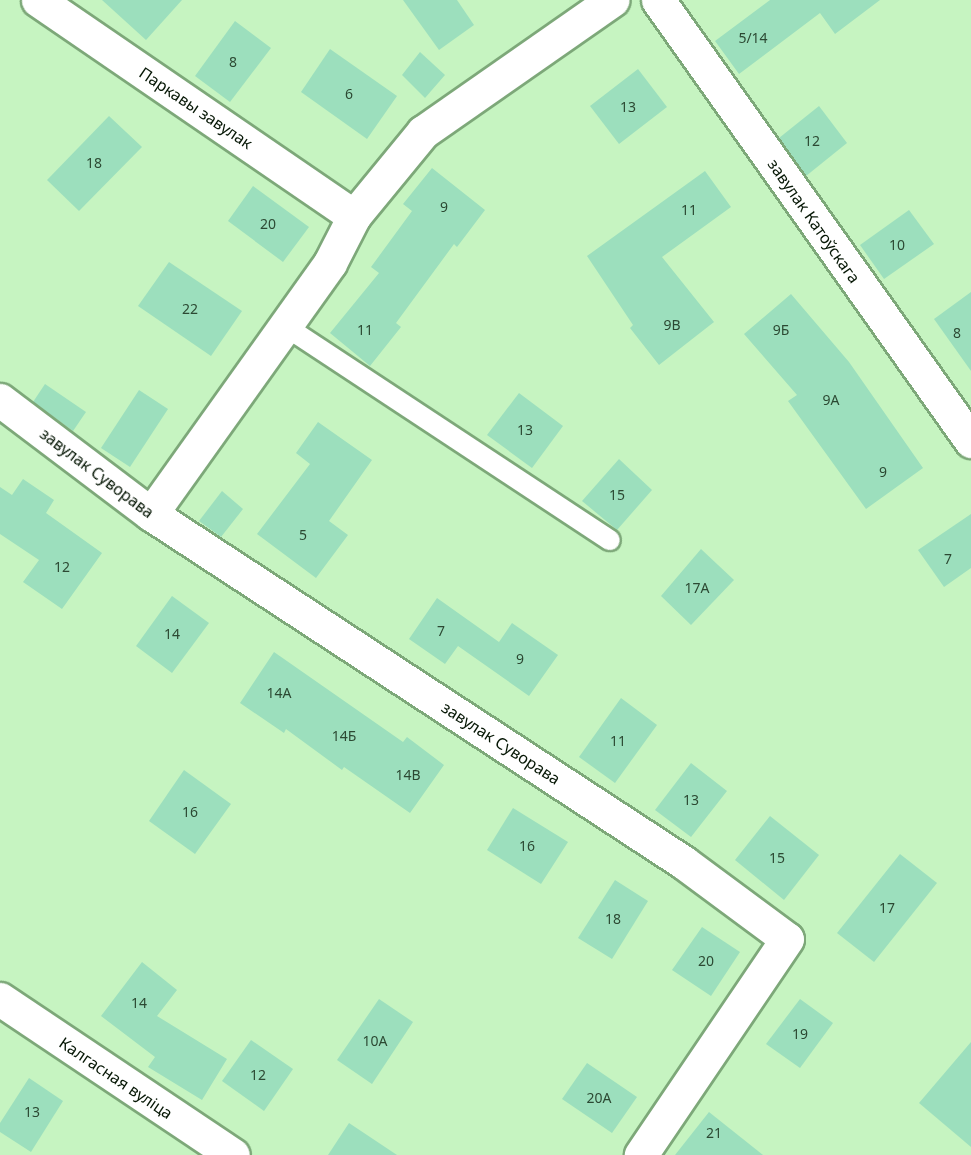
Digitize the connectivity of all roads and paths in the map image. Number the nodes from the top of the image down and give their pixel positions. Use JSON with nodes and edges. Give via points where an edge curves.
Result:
{"nodes":[{"id":1,"x":38,"y":0,"type":"edge"},
{"id":2,"x":612,"y":0,"type":"edge"},
{"id":3,"x":658,"y":0,"type":"edge"},
{"id":4,"x":354,"y":216,"type":"junction"},
{"id":5,"x":285,"y":326,"type":"junction"},
{"id":6,"x":0,"y":399,"type":"edge"},
{"id":7,"x":971,"y":441,"type":"edge"},
{"id":8,"x":151,"y":514,"type":"junction"},
{"id":9,"x":610,"y":540,"type":"dead end"},
{"id":10,"x":0,"y":999,"type":"edge"},
{"id":11,"x":233,"y":1155,"type":"edge"},
{"id":12,"x":641,"y":1155,"type":"edge"}],
"edges":[{"from":1,"to":4,"type":"street","name":"Паркавы завулак"},
{"from":2,"to":4,"type":"street","via":[[423,132]]},
{"from":3,"to":7,"type":"street","name":"завулак Катоўскага"},
{"from":4,"to":5,"type":"street","via":[[330,263]]},
{"from":5,"to":8,"type":"street"},
{"from":5,"to":9,"type":"lane"},
{"from":6,"to":8,"type":"street","name":"завулак Суворава"},
{"from":8,"to":12,"type":"street","name":"завулак Суворава","via":[[683,862],[787,939]]},
{"from":10,"to":11,"type":"street","name":"Калгасная вуліца"}]}
